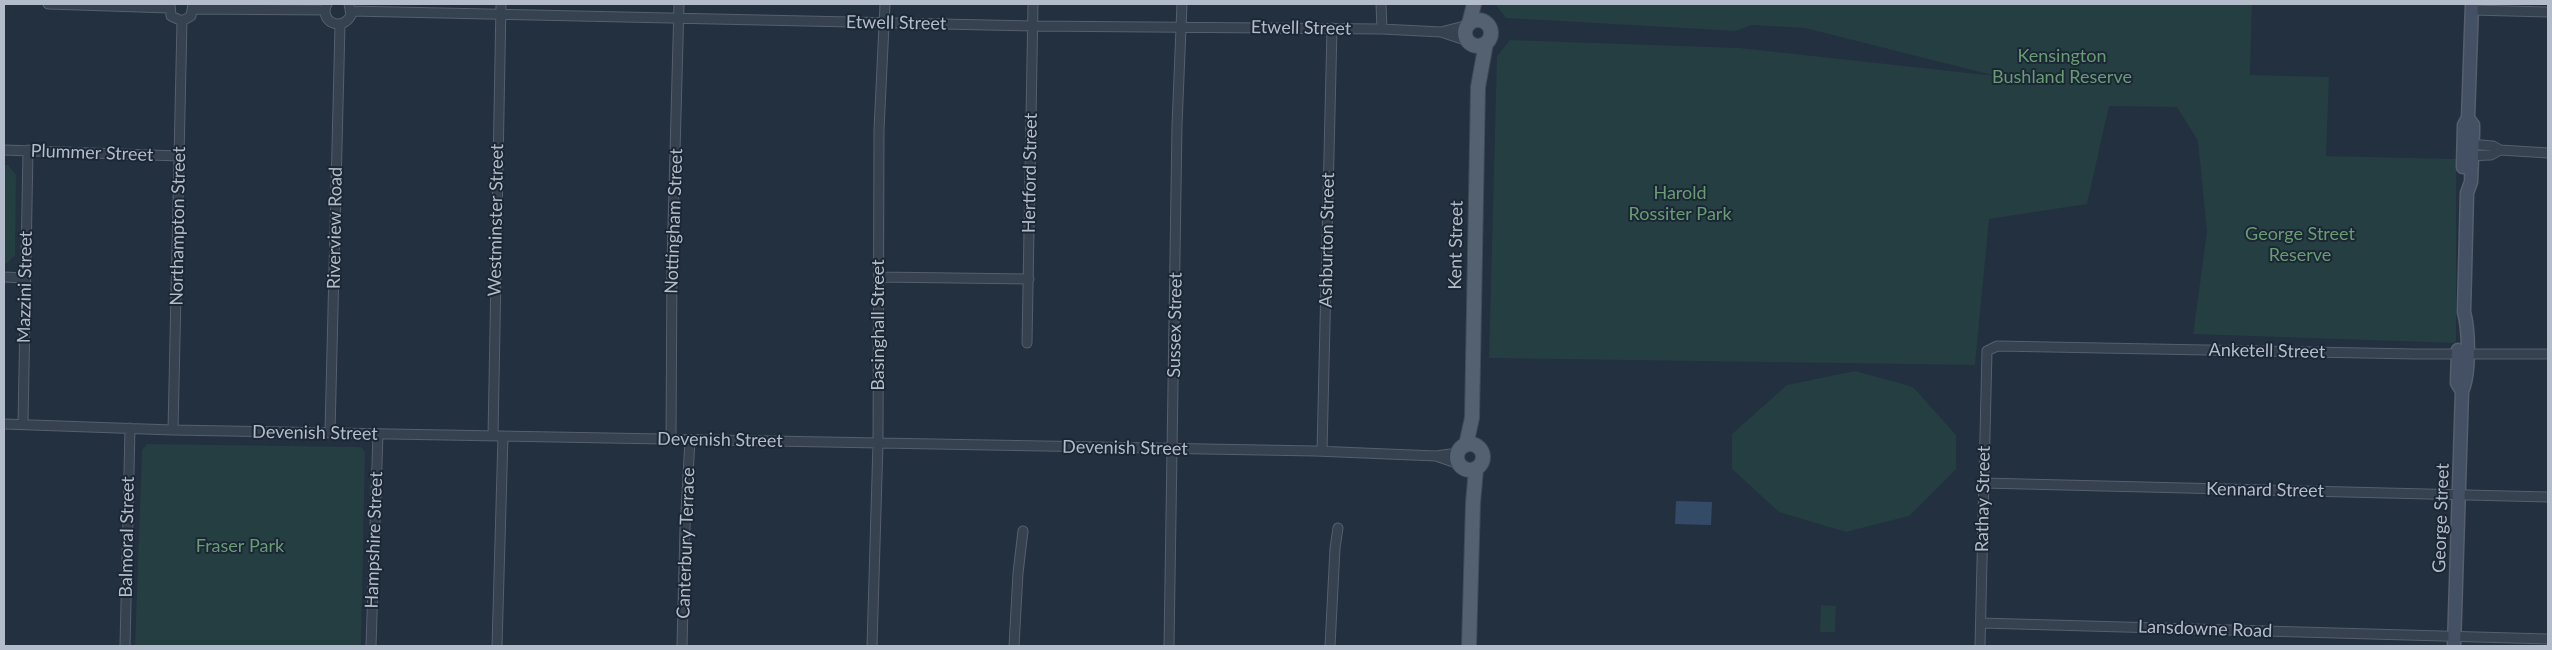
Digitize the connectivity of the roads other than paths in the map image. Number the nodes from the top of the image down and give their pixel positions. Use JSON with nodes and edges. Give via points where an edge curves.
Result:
{"nodes":[{"id":1,"x":48,"y":4,"type":"edge"},
{"id":2,"x":501,"y":4,"type":"edge"},
{"id":3,"x":679,"y":4,"type":"edge"},
{"id":4,"x":885,"y":4,"type":"edge"},
{"id":5,"x":1033,"y":4,"type":"edge"},
{"id":6,"x":1182,"y":4,"type":"edge"},
{"id":7,"x":1382,"y":4,"type":"edge"},
{"id":8,"x":1474,"y":4,"type":"edge"},
{"id":9,"x":1483,"y":4,"type":"edge"},
{"id":10,"x":169,"y":6,"type":"edge"},
{"id":11,"x":194,"y":7,"type":"edge"},
{"id":12,"x":326,"y":7,"type":"edge"},
{"id":13,"x":350,"y":7,"type":"edge"},
{"id":14,"x":2472,"y":7,"type":"edge"},
{"id":15,"x":2548,"y":12,"type":"edge"},
{"id":16,"x":500,"y":15,"type":"junction"},
{"id":17,"x":678,"y":18,"type":"junction"},
{"id":18,"x":182,"y":21,"type":"junction"},
{"id":19,"x":884,"y":22,"type":"junction"},
{"id":20,"x":1468,"y":24,"type":"junction"},
{"id":21,"x":1487,"y":24,"type":"junction"},
{"id":22,"x":340,"y":25,"type":"junction"},
{"id":23,"x":1033,"y":26,"type":"junction"},
{"id":24,"x":1182,"y":28,"type":"junction"},
{"id":25,"x":1332,"y":28,"type":"junction"},
{"id":26,"x":1382,"y":29,"type":"junction"},
{"id":27,"x":1441,"y":32,"type":"junction"},
{"id":28,"x":1469,"y":42,"type":"junction"},
{"id":29,"x":1486,"y":43,"type":"junction"},
{"id":30,"x":1479,"y":72,"type":"junction"},
{"id":31,"x":4,"y":150,"type":"edge"},
{"id":32,"x":28,"y":150,"type":"junction"},
{"id":33,"x":2468,"y":150,"type":"junction"},
{"id":34,"x":2548,"y":153,"type":"edge"},
{"id":35,"x":180,"y":156,"type":"junction"},
{"id":36,"x":4,"y":277,"type":"edge"},
{"id":37,"x":879,"y":277,"type":"junction"},
{"id":38,"x":25,"y":278,"type":"junction"},
{"id":39,"x":1029,"y":279,"type":"junction"},
{"id":40,"x":1027,"y":343,"type":"dead end"},
{"id":41,"x":1987,"y":351,"type":"joint"},
{"id":42,"x":2462,"y":354,"type":"junction"},
{"id":43,"x":2548,"y":354,"type":"edge"},
{"id":44,"x":4,"y":424,"type":"edge"},
{"id":45,"x":23,"y":424,"type":"junction"},
{"id":46,"x":130,"y":428,"type":"junction"},
{"id":47,"x":173,"y":430,"type":"junction"},
{"id":48,"x":330,"y":432,"type":"junction"},
{"id":49,"x":378,"y":434,"type":"junction"},
{"id":50,"x":493,"y":436,"type":"junction"},
{"id":51,"x":503,"y":436,"type":"junction"},
{"id":52,"x":671,"y":439,"type":"junction"},
{"id":53,"x":690,"y":440,"type":"junction"},
{"id":54,"x":878,"y":443,"type":"junction"},
{"id":55,"x":1173,"y":449,"type":"junction"},
{"id":56,"x":1322,"y":452,"type":"junction"},
{"id":57,"x":1467,"y":458,"type":"junction"},
{"id":58,"x":1983,"y":482,"type":"junction"},
{"id":59,"x":2459,"y":494,"type":"junction"},
{"id":60,"x":2548,"y":497,"type":"edge"},
{"id":61,"x":1338,"y":528,"type":"dead end"},
{"id":62,"x":1023,"y":531,"type":"dead end"},
{"id":63,"x":1981,"y":623,"type":"junction"},
{"id":64,"x":2548,"y":639,"type":"edge"},
{"id":65,"x":2454,"y":641,"type":"edge"},
{"id":66,"x":125,"y":646,"type":"edge"},
{"id":67,"x":371,"y":646,"type":"edge"},
{"id":68,"x":497,"y":646,"type":"edge"},
{"id":69,"x":682,"y":646,"type":"edge"},
{"id":70,"x":872,"y":646,"type":"edge"},
{"id":71,"x":1014,"y":646,"type":"edge"},
{"id":72,"x":1169,"y":646,"type":"edge"},
{"id":73,"x":1330,"y":646,"type":"edge"},
{"id":74,"x":1469,"y":646,"type":"edge"},
{"id":75,"x":1980,"y":646,"type":"edge"}],
"edges":[{"from":1,"to":10,"type":"street"},
{"from":2,"to":16,"type":"street","name":"Westminster Street"},
{"from":3,"to":17,"type":"street","name":"Nottingham Street"},
{"from":4,"to":19,"type":"street","name":"Basinghall Street"},
{"from":5,"to":23,"type":"street","name":"Hertford Street"},
{"from":6,"to":24,"type":"street","name":"Sussex Street"},
{"from":7,"to":26,"type":"street"},
{"from":8,"to":20,"type":"main road"},
{"from":9,"to":21,"type":"main road"},
{"from":10,"to":18,"type":"street","via":[[171,16]]},
{"from":11,"to":12,"type":"street"},
{"from":11,"to":18,"type":"street","via":[[191,16]]},
{"from":12,"to":22,"type":"street","via":[[329,21]]},
{"from":13,"to":16,"type":"street","name":"Etwell Street"},
{"from":13,"to":22,"type":"street","via":[[349,19]]},
{"from":14,"to":15,"type":"street"},
{"from":14,"to":33,"type":"main road","name":"George Street","via":[[2468,118],[2473,125]]},
{"from":16,"to":17,"type":"street","name":"Etwell Street"},
{"from":16,"to":50,"type":"street","name":"Westminster Street"},
{"from":17,"to":19,"type":"street","name":"Etwell Street"},
{"from":17,"to":52,"type":"street","name":"Nottingham Street"},
{"from":18,"to":35,"type":"street","name":"Northampton Street"},
{"from":19,"to":23,"type":"street","name":"Etwell Street"},
{"from":19,"to":37,"type":"street","name":"Basinghall Street","via":[[879,130]]},
{"from":20,"to":21,"type":"main road","via":[[1477,20]]},
{"from":20,"to":27,"type":"street","name":"Etwell Street"},
{"from":20,"to":28,"type":"main road","via":[[1465,33]]},
{"from":21,"to":29,"type":"main road","via":[[1491,34]]},
{"from":22,"to":48,"type":"street","name":"Riverview Road"},
{"from":23,"to":24,"type":"street","name":"Etwell Street"},
{"from":23,"to":39,"type":"street","name":"Hertford Street"},
{"from":24,"to":25,"type":"street","name":"Etwell Street"},
{"from":24,"to":55,"type":"street","name":"Sussex Street","via":[[1177,124]]},
{"from":25,"to":26,"type":"street","name":"Etwell Street"},
{"from":25,"to":56,"type":"street","name":"Ashburton Street"},
{"from":26,"to":27,"type":"street","name":"Etwell Street"},
{"from":27,"to":28,"type":"street","name":"Etwell Street"},
{"from":28,"to":29,"type":"main road","via":[[1476,46]]},
{"from":28,"to":30,"type":"main road","name":"Kent Street"},
{"from":29,"to":30,"type":"main road","name":"Kent Street"},
{"from":30,"to":57,"type":"main road","name":"Kent Street","via":[[1472,418]]},
{"from":31,"to":32,"type":"street","name":"Plummer Street"},
{"from":32,"to":35,"type":"street","name":"Plummer Street"},
{"from":32,"to":38,"type":"street","name":"Mazzini Street"},
{"from":33,"to":34,"type":"street","via":[[2493,146],[2500,150]]},
{"from":33,"to":42,"type":"main road","name":"George Street","via":[[2471,182],[2467,193],[2464,312],[2459,320]]},
{"from":35,"to":47,"type":"street","name":"Northampton Street"},
{"from":36,"to":38,"type":"street"},
{"from":37,"to":39,"type":"street"},
{"from":37,"to":54,"type":"street","name":"Basinghall Street"},
{"from":38,"to":45,"type":"street","name":"Mazzini Street"},
{"from":39,"to":40,"type":"street","name":"Hertford Street"},
{"from":41,"to":42,"type":"street","name":"Anketell Street","via":[[1997,346]]},
{"from":41,"to":58,"type":"street","name":"Rathay Street"},
{"from":42,"to":43,"type":"street","name":"Anketell Street"},
{"from":42,"to":59,"type":"main road","name":"George Street","via":[[2457,383],[2462,391]]},
{"from":44,"to":45,"type":"street","name":"Devenish Street"},
{"from":45,"to":46,"type":"street","name":"Devenish Street"},
{"from":46,"to":47,"type":"street","name":"Devenish Street"},
{"from":46,"to":66,"type":"street","name":"Balmoral Street"},
{"from":47,"to":48,"type":"street","name":"Devenish Street"},
{"from":48,"to":49,"type":"street","name":"Devenish Street"},
{"from":49,"to":50,"type":"street","name":"Devenish Street"},
{"from":49,"to":67,"type":"street","name":"Hampshire Street"},
{"from":50,"to":51,"type":"street","name":"Devenish Street"},
{"from":51,"to":52,"type":"street","name":"Devenish Street"},
{"from":51,"to":68,"type":"street"},
{"from":52,"to":53,"type":"street","name":"Devenish Street"},
{"from":53,"to":54,"type":"street","name":"Devenish Street"},
{"from":53,"to":69,"type":"street","name":"Canterbury Terrace"},
{"from":54,"to":55,"type":"street","name":"Devenish Street"},
{"from":54,"to":70,"type":"street","name":"Basinghall Street"},
{"from":55,"to":56,"type":"street","name":"Devenish Street"},
{"from":55,"to":72,"type":"street","name":"Sussex Street"},
{"from":56,"to":57,"type":"street","name":"Devenish Street"},
{"from":57,"to":74,"type":"main road","name":"Kent Street","via":[[1473,503]]},
{"from":58,"to":59,"type":"street","name":"Kennard Street"},
{"from":58,"to":63,"type":"street","name":"Rathay Street"},
{"from":59,"to":60,"type":"street","name":"Kennard Street"},
{"from":59,"to":65,"type":"main road","name":"George Street"},
{"from":61,"to":73,"type":"street"},
{"from":62,"to":71,"type":"street"},
{"from":63,"to":65,"type":"street","name":"Lansdowne Road"},
{"from":63,"to":75,"type":"street","name":"Rathay Street"},
{"from":64,"to":65,"type":"street","name":"Lansdowne Road"}]}
